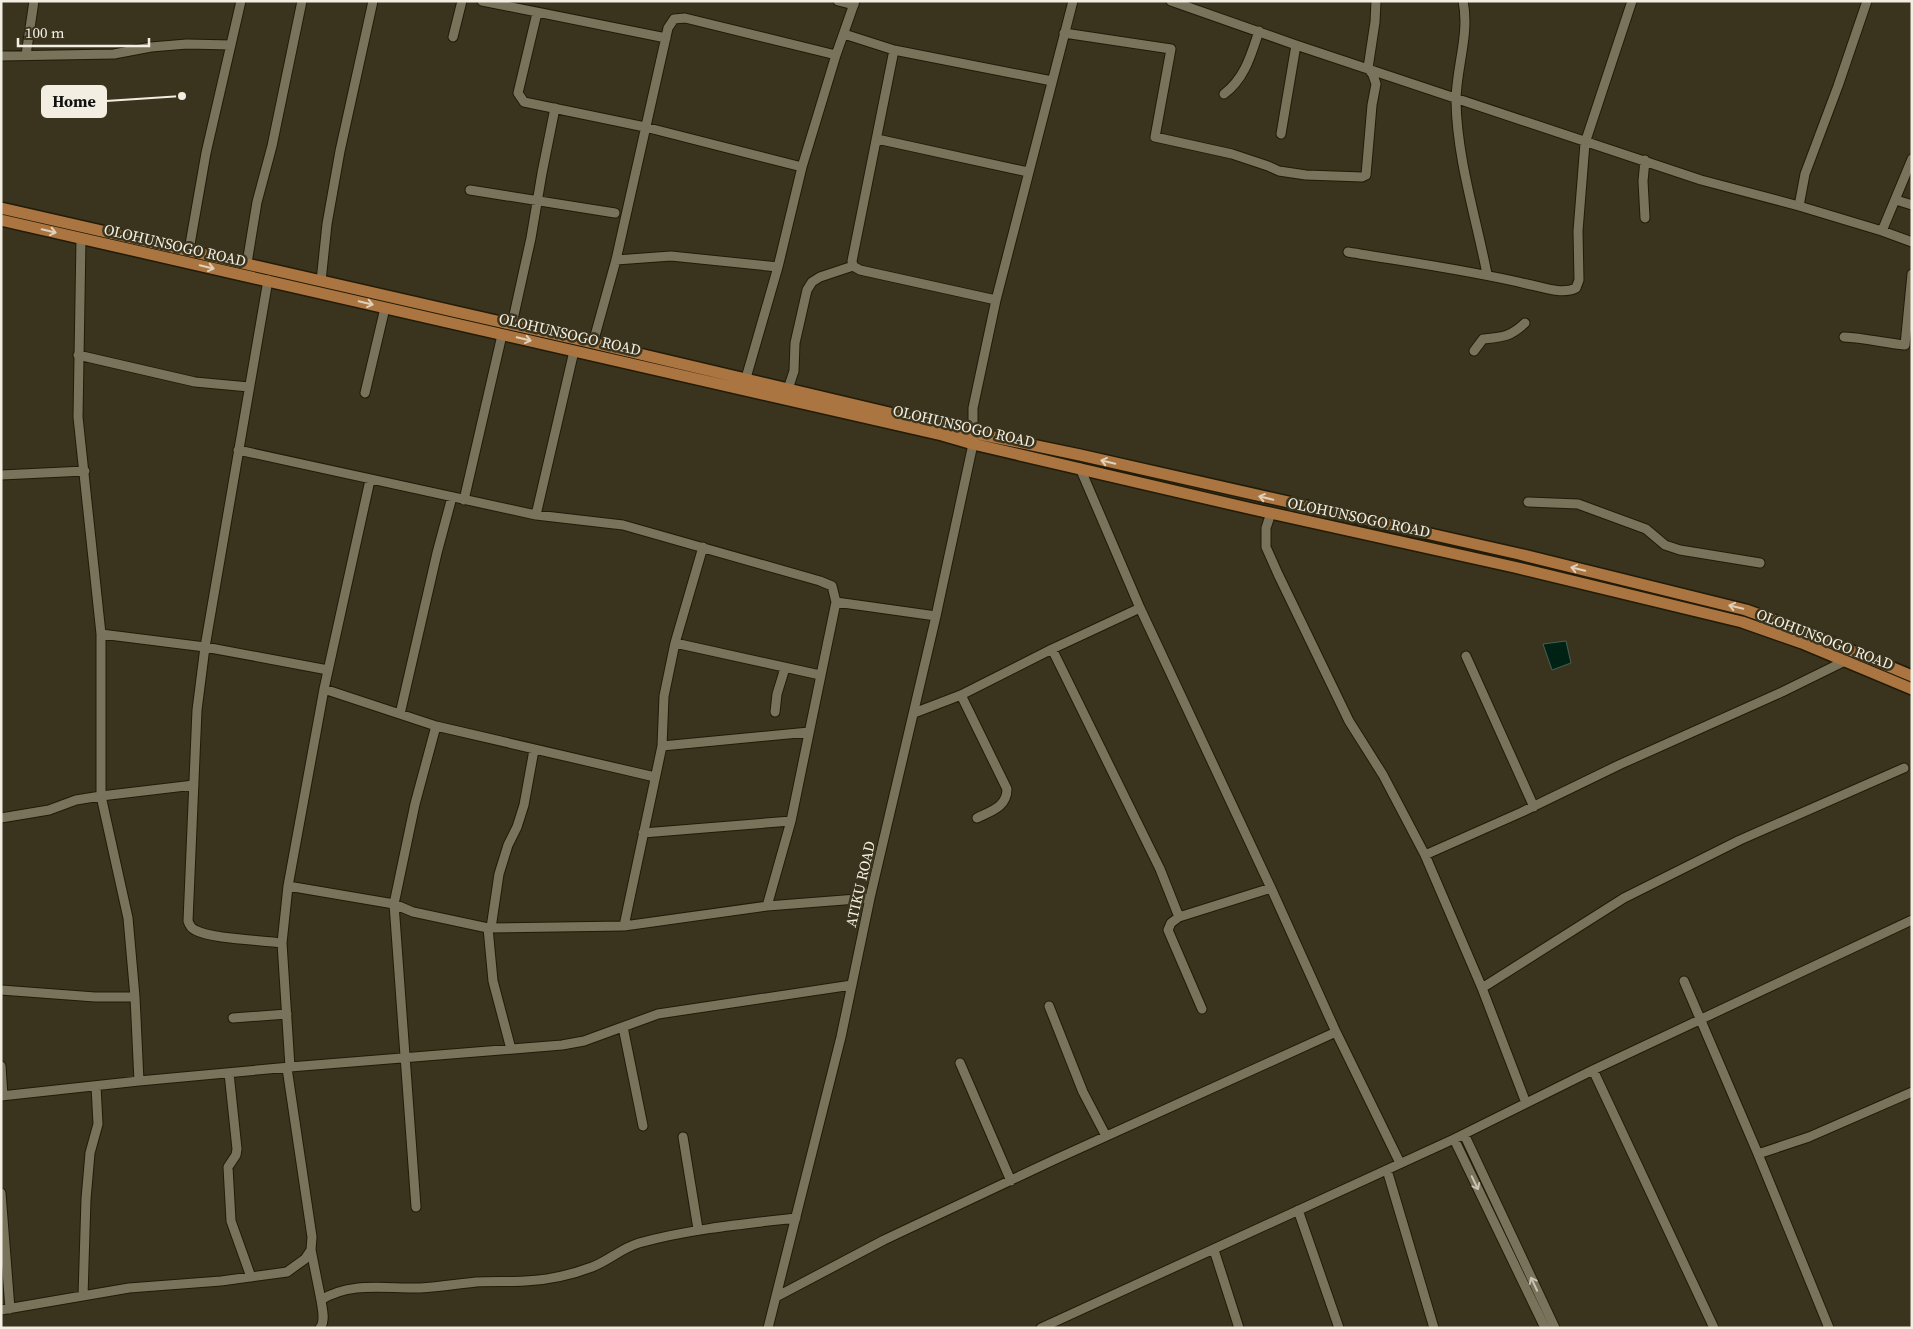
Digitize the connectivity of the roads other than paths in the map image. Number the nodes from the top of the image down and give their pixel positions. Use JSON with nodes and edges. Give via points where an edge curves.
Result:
{"nodes":[{"id":1,"x":34,"y":1,"type":"edge"},
{"id":2,"x":241,"y":1,"type":"edge"},
{"id":3,"x":302,"y":1,"type":"edge"},
{"id":4,"x":373,"y":1,"type":"edge"},
{"id":5,"x":462,"y":1,"type":"edge"},
{"id":6,"x":482,"y":1,"type":"edge"},
{"id":7,"x":838,"y":1,"type":"edge"},
{"id":8,"x":1073,"y":1,"type":"edge"},
{"id":9,"x":1170,"y":1,"type":"edge"},
{"id":10,"x":1376,"y":1,"type":"edge"},
{"id":11,"x":1463,"y":1,"type":"edge"},
{"id":12,"x":1632,"y":1,"type":"edge"},
{"id":13,"x":1867,"y":1,"type":"edge"},
{"id":14,"x":854,"y":3,"type":"edge"},
{"id":15,"x":537,"y":13,"type":"junction"},
{"id":16,"x":1259,"y":31,"type":"junction"},
{"id":17,"x":1064,"y":33,"type":"junction"},
{"id":18,"x":844,"y":34,"type":"junction"},
{"id":19,"x":453,"y":37,"type":"dead end"},
{"id":20,"x":666,"y":38,"type":"junction"},
{"id":21,"x":231,"y":45,"type":"junction"},
{"id":22,"x":1296,"y":45,"type":"junction"},
{"id":23,"x":894,"y":50,"type":"junction"},
{"id":24,"x":26,"y":55,"type":"junction"},
{"id":25,"x":836,"y":55,"type":"junction"},
{"id":26,"x":1,"y":56,"type":"edge"},
{"id":27,"x":1368,"y":68,"type":"junction"},
{"id":28,"x":1052,"y":81,"type":"junction"},
{"id":29,"x":1224,"y":94,"type":"dead end"},
{"id":30,"x":1456,"y":99,"type":"junction"},
{"id":31,"x":555,"y":108,"type":"junction"},
{"id":32,"x":645,"y":127,"type":"junction"},
{"id":33,"x":1281,"y":134,"type":"dead end"},
{"id":34,"x":877,"y":139,"type":"junction"},
{"id":35,"x":1585,"y":142,"type":"junction"},
{"id":36,"x":1912,"y":159,"type":"edge"},
{"id":37,"x":1645,"y":160,"type":"junction"},
{"id":38,"x":802,"y":167,"type":"junction"},
{"id":39,"x":1028,"y":172,"type":"junction"},
{"id":40,"x":470,"y":190,"type":"dead end"},
{"id":41,"x":1896,"y":200,"type":"junction"},
{"id":42,"x":536,"y":201,"type":"junction"},
{"id":43,"x":1912,"y":205,"type":"edge"},
{"id":44,"x":1799,"y":206,"type":"junction"},
{"id":45,"x":1,"y":208,"type":"edge"},
{"id":46,"x":615,"y":213,"type":"dead end"},
{"id":47,"x":1645,"y":218,"type":"dead end"},
{"id":48,"x":1,"y":220,"type":"edge"},
{"id":49,"x":1882,"y":231,"type":"junction"},
{"id":50,"x":81,"y":239,"type":"junction"},
{"id":51,"x":1912,"y":242,"type":"edge"},
{"id":52,"x":189,"y":250,"type":"junction"},
{"id":53,"x":1348,"y":252,"type":"dead end"},
{"id":54,"x":616,"y":260,"type":"junction"},
{"id":55,"x":247,"y":263,"type":"junction"},
{"id":56,"x":778,"y":266,"type":"junction"},
{"id":57,"x":853,"y":266,"type":"junction"},
{"id":58,"x":1487,"y":274,"type":"junction"},
{"id":59,"x":1912,"y":274,"type":"edge"},
{"id":60,"x":268,"y":280,"type":"junction"},
{"id":61,"x":321,"y":281,"type":"junction"},
{"id":62,"x":996,"y":300,"type":"junction"},
{"id":63,"x":385,"y":308,"type":"junction"},
{"id":64,"x":1525,"y":323,"type":"dead end"},
{"id":65,"x":512,"y":324,"type":"junction"},
{"id":66,"x":502,"y":334,"type":"junction"},
{"id":67,"x":1844,"y":337,"type":"dead end"},
{"id":68,"x":593,"y":343,"type":"junction"},
{"id":69,"x":574,"y":351,"type":"junction"},
{"id":70,"x":1474,"y":352,"type":"dead end"},
{"id":71,"x":78,"y":355,"type":"junction"},
{"id":72,"x":746,"y":378,"type":"junction"},
{"id":73,"x":249,"y":387,"type":"junction"},
{"id":74,"x":788,"y":389,"type":"junction"},
{"id":75,"x":365,"y":393,"type":"dead end"},
{"id":76,"x":974,"y":439,"type":"junction"},
{"id":77,"x":238,"y":450,"type":"junction"},
{"id":78,"x":1080,"y":468,"type":"junction"},
{"id":79,"x":85,"y":471,"type":"junction"},
{"id":80,"x":1,"y":475,"type":"edge"},
{"id":81,"x":370,"y":480,"type":"junction"},
{"id":82,"x":452,"y":497,"type":"junction"},
{"id":83,"x":464,"y":500,"type":"junction"},
{"id":84,"x":1528,"y":502,"type":"dead end"},
{"id":85,"x":1272,"y":513,"type":"junction"},
{"id":86,"x":536,"y":515,"type":"junction"},
{"id":87,"x":703,"y":547,"type":"junction"},
{"id":88,"x":1760,"y":563,"type":"dead end"},
{"id":89,"x":1640,"y":590,"type":"junction"},
{"id":90,"x":836,"y":602,"type":"junction"},
{"id":91,"x":1140,"y":608,"type":"junction"},
{"id":92,"x":936,"y":616,"type":"junction"},
{"id":93,"x":101,"y":634,"type":"junction"},
{"id":94,"x":675,"y":643,"type":"junction"},
{"id":95,"x":205,"y":647,"type":"junction"},
{"id":96,"x":1052,"y":649,"type":"junction"},
{"id":97,"x":1466,"y":656,"type":"dead end"},
{"id":98,"x":1845,"y":661,"type":"junction"},
{"id":99,"x":785,"y":668,"type":"junction"},
{"id":100,"x":328,"y":670,"type":"junction"},
{"id":101,"x":820,"y":675,"type":"junction"},
{"id":102,"x":1912,"y":676,"type":"edge"},
{"id":103,"x":324,"y":689,"type":"junction"},
{"id":104,"x":1912,"y":689,"type":"edge"},
{"id":105,"x":961,"y":695,"type":"junction"},
{"id":106,"x":775,"y":712,"type":"dead end"},
{"id":107,"x":914,"y":713,"type":"junction"},
{"id":108,"x":400,"y":714,"type":"junction"},
{"id":109,"x":436,"y":726,"type":"junction"},
{"id":110,"x":809,"y":732,"type":"junction"},
{"id":111,"x":662,"y":746,"type":"junction"},
{"id":112,"x":534,"y":750,"type":"junction"},
{"id":113,"x":1904,"y":768,"type":"dead end"},
{"id":114,"x":655,"y":777,"type":"junction"},
{"id":115,"x":194,"y":785,"type":"junction"},
{"id":116,"x":101,"y":796,"type":"junction"},
{"id":117,"x":1534,"y":806,"type":"junction"},
{"id":118,"x":1,"y":818,"type":"edge"},
{"id":119,"x":977,"y":818,"type":"dead end"},
{"id":120,"x":791,"y":821,"type":"junction"},
{"id":121,"x":643,"y":833,"type":"junction"},
{"id":122,"x":1425,"y":855,"type":"junction"},
{"id":123,"x":288,"y":886,"type":"junction"},
{"id":124,"x":1271,"y":888,"type":"junction"},
{"id":125,"x":870,"y":898,"type":"junction"},
{"id":126,"x":394,"y":904,"type":"junction"},
{"id":127,"x":767,"y":906,"type":"junction"},
{"id":128,"x":1179,"y":916,"type":"junction"},
{"id":129,"x":1912,"y":920,"type":"edge"},
{"id":130,"x":624,"y":926,"type":"junction"},
{"id":131,"x":490,"y":928,"type":"junction"},
{"id":132,"x":282,"y":943,"type":"junction"},
{"id":133,"x":1684,"y":982,"type":"dead end"},
{"id":134,"x":852,"y":985,"type":"junction"},
{"id":135,"x":1482,"y":988,"type":"junction"},
{"id":136,"x":1,"y":990,"type":"edge"},
{"id":137,"x":135,"y":997,"type":"junction"},
{"id":138,"x":1049,"y":1006,"type":"dead end"},
{"id":139,"x":1202,"y":1009,"type":"dead end"},
{"id":140,"x":287,"y":1014,"type":"junction"},
{"id":141,"x":233,"y":1018,"type":"dead end"},
{"id":142,"x":1699,"y":1021,"type":"junction"},
{"id":143,"x":623,"y":1026,"type":"junction"},
{"id":144,"x":1336,"y":1032,"type":"junction"},
{"id":145,"x":511,"y":1049,"type":"junction"},
{"id":146,"x":405,"y":1058,"type":"junction"},
{"id":147,"x":960,"y":1064,"type":"dead end"},
{"id":148,"x":1,"y":1066,"type":"edge"},
{"id":149,"x":289,"y":1067,"type":"junction"},
{"id":150,"x":1593,"y":1070,"type":"junction"},
{"id":151,"x":229,"y":1073,"type":"junction"},
{"id":152,"x":139,"y":1081,"type":"junction"},
{"id":153,"x":96,"y":1086,"type":"junction"},
{"id":154,"x":1912,"y":1092,"type":"edge"},
{"id":155,"x":2,"y":1096,"type":"edge"},
{"id":156,"x":1526,"y":1103,"type":"junction"},
{"id":157,"x":643,"y":1126,"type":"dead end"},
{"id":158,"x":1464,"y":1134,"type":"junction"},
{"id":159,"x":1106,"y":1136,"type":"junction"},
{"id":160,"x":683,"y":1137,"type":"dead end"},
{"id":161,"x":1454,"y":1139,"type":"junction"},
{"id":162,"x":1758,"y":1154,"type":"junction"},
{"id":163,"x":1400,"y":1163,"type":"junction"},
{"id":164,"x":1387,"y":1170,"type":"junction"},
{"id":165,"x":1011,"y":1181,"type":"junction"},
{"id":166,"x":1,"y":1193,"type":"edge"},
{"id":167,"x":416,"y":1207,"type":"dead end"},
{"id":168,"x":1298,"y":1210,"type":"junction"},
{"id":169,"x":796,"y":1218,"type":"junction"},
{"id":170,"x":698,"y":1229,"type":"junction"},
{"id":171,"x":310,"y":1250,"type":"junction"},
{"id":172,"x":1214,"y":1250,"type":"junction"},
{"id":173,"x":251,"y":1277,"type":"junction"},
{"id":174,"x":83,"y":1296,"type":"junction"},
{"id":175,"x":776,"y":1297,"type":"junction"},
{"id":176,"x":320,"y":1300,"type":"junction"},
{"id":177,"x":6,"y":1310,"type":"edge"},
{"id":178,"x":320,"y":1328,"type":"edge"},
{"id":179,"x":768,"y":1328,"type":"edge"},
{"id":180,"x":1041,"y":1328,"type":"edge"},
{"id":181,"x":1239,"y":1328,"type":"edge"},
{"id":182,"x":1340,"y":1328,"type":"edge"},
{"id":183,"x":1434,"y":1328,"type":"edge"},
{"id":184,"x":1545,"y":1328,"type":"edge"},
{"id":185,"x":1555,"y":1328,"type":"edge"},
{"id":186,"x":1714,"y":1328,"type":"edge"},
{"id":187,"x":1829,"y":1328,"type":"edge"}],
"edges":[{"from":1,"to":24,"type":"street"},
{"from":2,"to":21,"type":"street"},
{"from":3,"to":55,"type":"street","via":[[257,202]]},
{"from":4,"to":61,"type":"street","via":[[337,169]]},
{"from":5,"to":19,"type":"street"},
{"from":6,"to":15,"type":"street"},
{"from":7,"to":14,"type":"street"},
{"from":8,"to":17,"type":"street","name":"ATIKU ROAD"},
{"from":9,"to":16,"type":"street"},
{"from":10,"to":27,"type":"street"},
{"from":11,"to":30,"type":"street","via":[[1465,17]]},
{"from":12,"to":35,"type":"street"},
{"from":13,"to":44,"type":"street","via":[[1805,174]]},
{"from":14,"to":18,"type":"street"},
{"from":15,"to":20,"type":"street"},
{"from":15,"to":31,"type":"street","via":[[518,93],[524,102]]},
{"from":16,"to":22,"type":"street"},
{"from":16,"to":29,"type":"street","via":[[1246,69]]},
{"from":17,"to":27,"type":"street","via":[[1171,49],[1154,137],[1232,154],[1279,172],[1336,177],[1366,175],[1376,84]]},
{"from":17,"to":28,"type":"street","name":"ATIKU ROAD"},
{"from":18,"to":23,"type":"street"},
{"from":18,"to":25,"type":"street"},
{"from":20,"to":25,"type":"street","via":[[674,19],[685,18]]},
{"from":20,"to":32,"type":"street"},
{"from":21,"to":24,"type":"street","via":[[187,44],[114,54]]},
{"from":21,"to":52,"type":"street","via":[[206,154]]},
{"from":22,"to":27,"type":"street"},
{"from":22,"to":33,"type":"street"},
{"from":23,"to":28,"type":"street"},
{"from":23,"to":34,"type":"street"},
{"from":24,"to":26,"type":"street"},
{"from":25,"to":38,"type":"street"},
{"from":27,"to":30,"type":"street"},
{"from":28,"to":39,"type":"street","name":"ATIKU ROAD"},
{"from":30,"to":35,"type":"street"},
{"from":30,"to":58,"type":"street","via":[[1464,167]]},
{"from":31,"to":32,"type":"street"},
{"from":31,"to":42,"type":"street"},
{"from":32,"to":38,"type":"street"},
{"from":32,"to":54,"type":"street"},
{"from":34,"to":39,"type":"street"},
{"from":34,"to":57,"type":"street"},
{"from":35,"to":37,"type":"street"},
{"from":35,"to":58,"type":"street","via":[[1578,231],[1579,280],[1576,288],[1569,292]]},
{"from":36,"to":41,"type":"street"},
{"from":37,"to":44,"type":"street","via":[[1700,180]]},
{"from":37,"to":47,"type":"street"},
{"from":38,"to":56,"type":"street"},
{"from":39,"to":62,"type":"street","name":"ATIKU ROAD"},
{"from":40,"to":42,"type":"street"},
{"from":41,"to":43,"type":"street"},
{"from":41,"to":49,"type":"street"},
{"from":42,"to":46,"type":"street"},
{"from":42,"to":65,"type":"street"},
{"from":44,"to":49,"type":"street"},
{"from":45,"to":52,"type":"main road","name":"OLOHUNSOGO ROAD"},
{"from":48,"to":50,"type":"main road","name":"OLOHUNSOGO ROAD","one_way":true},
{"from":49,"to":51,"type":"street"},
{"from":50,"to":60,"type":"main road","name":"OLOHUNSOGO ROAD","one_way":true},
{"from":50,"to":71,"type":"street"},
{"from":52,"to":55,"type":"main road","name":"OLOHUNSOGO ROAD"},
{"from":53,"to":58,"type":"street"},
{"from":54,"to":56,"type":"street","via":[[671,256]]},
{"from":54,"to":68,"type":"street"},
{"from":55,"to":61,"type":"main road","name":"OLOHUNSOGO ROAD"},
{"from":56,"to":72,"type":"street"},
{"from":57,"to":62,"type":"street"},
{"from":57,"to":74,"type":"street","via":[[820,276],[807,290]]},
{"from":59,"to":67,"type":"street","via":[[1905,345]]},
{"from":60,"to":63,"type":"main road","name":"OLOHUNSOGO ROAD","one_way":true},
{"from":60,"to":73,"type":"street"},
{"from":61,"to":65,"type":"main road","name":"OLOHUNSOGO ROAD"},
{"from":62,"to":76,"type":"street","name":"ATIKU ROAD","via":[[973,408]]},
{"from":63,"to":66,"type":"main road","name":"OLOHUNSOGO ROAD"},
{"from":63,"to":75,"type":"street"},
{"from":64,"to":70,"type":"street","via":[[1514,334],[1483,339]]},
{"from":65,"to":68,"type":"main road","name":"OLOHUNSOGO ROAD"},
{"from":66,"to":69,"type":"main road","name":"OLOHUNSOGO ROAD","one_way":true},
{"from":66,"to":83,"type":"street"},
{"from":68,"to":72,"type":"main road","name":"OLOHUNSOGO ROAD"},
{"from":69,"to":76,"type":"main road","name":"OLOHUNSOGO ROAD","via":[[942,436]]},
{"from":69,"to":86,"type":"street"},
{"from":71,"to":73,"type":"street","via":[[195,382]]},
{"from":71,"to":79,"type":"street","via":[[78,417]]},
{"from":72,"to":74,"type":"main road","name":"OLOHUNSOGO ROAD"},
{"from":73,"to":77,"type":"street"},
{"from":74,"to":76,"type":"main road","name":"OLOHUNSOGO ROAD"},
{"from":76,"to":78,"type":"main road","name":"OLOHUNSOGO ROAD"},
{"from":89,"to":76,"type":"main road","name":"OLOHUNSOGO ROAD","one_way":true,"via":[[1519,554],[1080,455]]},
{"from":76,"to":92,"type":"street","name":"ATIKU ROAD"},
{"from":77,"to":81,"type":"street"},
{"from":77,"to":95,"type":"street"},
{"from":78,"to":85,"type":"main road","name":"OLOHUNSOGO ROAD"},
{"from":78,"to":91,"type":"street"},
{"from":79,"to":80,"type":"street"},
{"from":79,"to":93,"type":"street"},
{"from":81,"to":82,"type":"street"},
{"from":81,"to":100,"type":"street"},
{"from":82,"to":83,"type":"street"},
{"from":82,"to":108,"type":"street"},
{"from":83,"to":86,"type":"street"},
{"from":84,"to":88,"type":"street","via":[[1578,504],[1646,529],[1665,545],[1680,550]]},
{"from":85,"to":89,"type":"main road","name":"OLOHUNSOGO ROAD"},
{"from":85,"to":122,"type":"street","via":[[1266,528],[1266,547],[1278,574],[1349,721],[1383,775]]},
{"from":86,"to":87,"type":"street","via":[[624,525]]},
{"from":87,"to":90,"type":"street","via":[[820,581],[832,586]]},
{"from":87,"to":94,"type":"street"},
{"from":89,"to":98,"type":"main road","name":"OLOHUNSOGO ROAD","via":[[1742,622]]},
{"from":102,"to":89,"type":"main road","name":"OLOHUNSOGO ROAD","one_way":true,"via":[[1746,610]]},
{"from":90,"to":92,"type":"street"},
{"from":90,"to":101,"type":"street"},
{"from":91,"to":96,"type":"street"},
{"from":91,"to":124,"type":"street"},
{"from":92,"to":107,"type":"street","name":"ATIKU ROAD"},
{"from":93,"to":95,"type":"street"},
{"from":93,"to":116,"type":"street"},
{"from":94,"to":99,"type":"street"},
{"from":94,"to":111,"type":"street","via":[[664,696]]},
{"from":95,"to":100,"type":"street"},
{"from":95,"to":115,"type":"street","via":[[197,710]]},
{"from":96,"to":105,"type":"street"},
{"from":96,"to":128,"type":"street","via":[[1160,869]]},
{"from":97,"to":117,"type":"street"},
{"from":98,"to":104,"type":"main road","name":"OLOHUNSOGO ROAD"},
{"from":98,"to":117,"type":"street"},
{"from":99,"to":101,"type":"street"},
{"from":99,"to":106,"type":"street"},
{"from":100,"to":103,"type":"street"},
{"from":101,"to":110,"type":"street"},
{"from":103,"to":108,"type":"street"},
{"from":103,"to":123,"type":"street"},
{"from":105,"to":107,"type":"street"},
{"from":105,"to":119,"type":"street","via":[[1007,789],[1002,805]]},
{"from":107,"to":125,"type":"street","name":"ATIKU ROAD"},
{"from":108,"to":109,"type":"street"},
{"from":109,"to":112,"type":"street"},
{"from":109,"to":126,"type":"street","via":[[415,804]]},
{"from":110,"to":111,"type":"street"},
{"from":110,"to":120,"type":"street"},
{"from":111,"to":114,"type":"street"},
{"from":112,"to":114,"type":"street"},
{"from":112,"to":131,"type":"street","via":[[524,806],[499,874]]},
{"from":113,"to":135,"type":"street","via":[[1740,840],[1624,898]]},
{"from":114,"to":121,"type":"street"},
{"from":115,"to":116,"type":"street"},
{"from":115,"to":132,"type":"street","via":[[190,927],[221,936]]},
{"from":116,"to":118,"type":"street","via":[[76,800],[49,810]]},
{"from":116,"to":137,"type":"street","via":[[128,918]]},
{"from":117,"to":122,"type":"street"},
{"from":120,"to":121,"type":"street"},
{"from":120,"to":127,"type":"street"},
{"from":121,"to":130,"type":"street"},
{"from":122,"to":135,"type":"street"},
{"from":123,"to":126,"type":"street"},
{"from":123,"to":132,"type":"street"},
{"from":124,"to":128,"type":"street"},
{"from":124,"to":144,"type":"street"},
{"from":125,"to":127,"type":"street"},
{"from":125,"to":134,"type":"street","name":"ATIKU ROAD"},
{"from":126,"to":131,"type":"street","via":[[413,912]]},
{"from":126,"to":146,"type":"street"},
{"from":127,"to":130,"type":"street"},
{"from":128,"to":139,"type":"street","via":[[1170,923],[1168,930]]},
{"from":129,"to":142,"type":"street"},
{"from":130,"to":131,"type":"street"},
{"from":131,"to":145,"type":"street","via":[[493,981]]},
{"from":132,"to":140,"type":"street"},
{"from":133,"to":142,"type":"street"},
{"from":134,"to":143,"type":"street","via":[[658,1014]]},
{"from":134,"to":169,"type":"street","name":"ATIKU ROAD"},
{"from":135,"to":156,"type":"street"},
{"from":136,"to":137,"type":"street"},
{"from":137,"to":152,"type":"street"},
{"from":138,"to":159,"type":"street","via":[[1083,1092]]},
{"from":140,"to":141,"type":"street"},
{"from":140,"to":149,"type":"street"},
{"from":142,"to":150,"type":"street"},
{"from":142,"to":162,"type":"street"},
{"from":143,"to":145,"type":"street","via":[[584,1041]]},
{"from":143,"to":157,"type":"street"},
{"from":144,"to":159,"type":"street"},
{"from":144,"to":163,"type":"street"},
{"from":145,"to":146,"type":"street"},
{"from":146,"to":149,"type":"street"},
{"from":146,"to":167,"type":"street"},
{"from":147,"to":165,"type":"street"},
{"from":148,"to":155,"type":"street"},
{"from":149,"to":151,"type":"street"},
{"from":149,"to":171,"type":"street","via":[[312,1237]]},
{"from":150,"to":156,"type":"street"},
{"from":150,"to":186,"type":"street"},
{"from":151,"to":152,"type":"street"},
{"from":151,"to":173,"type":"street","via":[[237,1149],[228,1167],[231,1221]]},
{"from":152,"to":153,"type":"street"},
{"from":153,"to":155,"type":"street"},
{"from":153,"to":174,"type":"street","via":[[98,1124],[90,1153]]},
{"from":154,"to":162,"type":"street","via":[[1808,1137]]},
{"from":156,"to":158,"type":"street"},
{"from":158,"to":161,"type":"street"},
{"from":185,"to":158,"type":"street","one_way":true},
{"from":159,"to":165,"type":"street"},
{"from":160,"to":170,"type":"street"},
{"from":161,"to":163,"type":"street"},
{"from":161,"to":184,"type":"street","one_way":true},
{"from":162,"to":187,"type":"street"},
{"from":163,"to":164,"type":"street"},
{"from":164,"to":168,"type":"street"},
{"from":164,"to":183,"type":"street"},
{"from":165,"to":175,"type":"street","via":[[884,1240]]},
{"from":166,"to":177,"type":"street"},
{"from":168,"to":172,"type":"street"},
{"from":168,"to":182,"type":"street"},
{"from":169,"to":170,"type":"street"},
{"from":169,"to":175,"type":"street","name":"ATIKU ROAD"},
{"from":170,"to":176,"type":"street","via":[[637,1244],[593,1267],[552,1278],[437,1287],[368,1286]]},
{"from":171,"to":173,"type":"street","via":[[305,1259],[287,1272]]},
{"from":171,"to":176,"type":"street"},
{"from":172,"to":180,"type":"street"},
{"from":172,"to":181,"type":"street"},
{"from":173,"to":174,"type":"street","via":[[129,1288]]},
{"from":174,"to":177,"type":"street"},
{"from":175,"to":179,"type":"street","name":"ATIKU ROAD"},
{"from":176,"to":178,"type":"street","via":[[323,1319]]}]}
